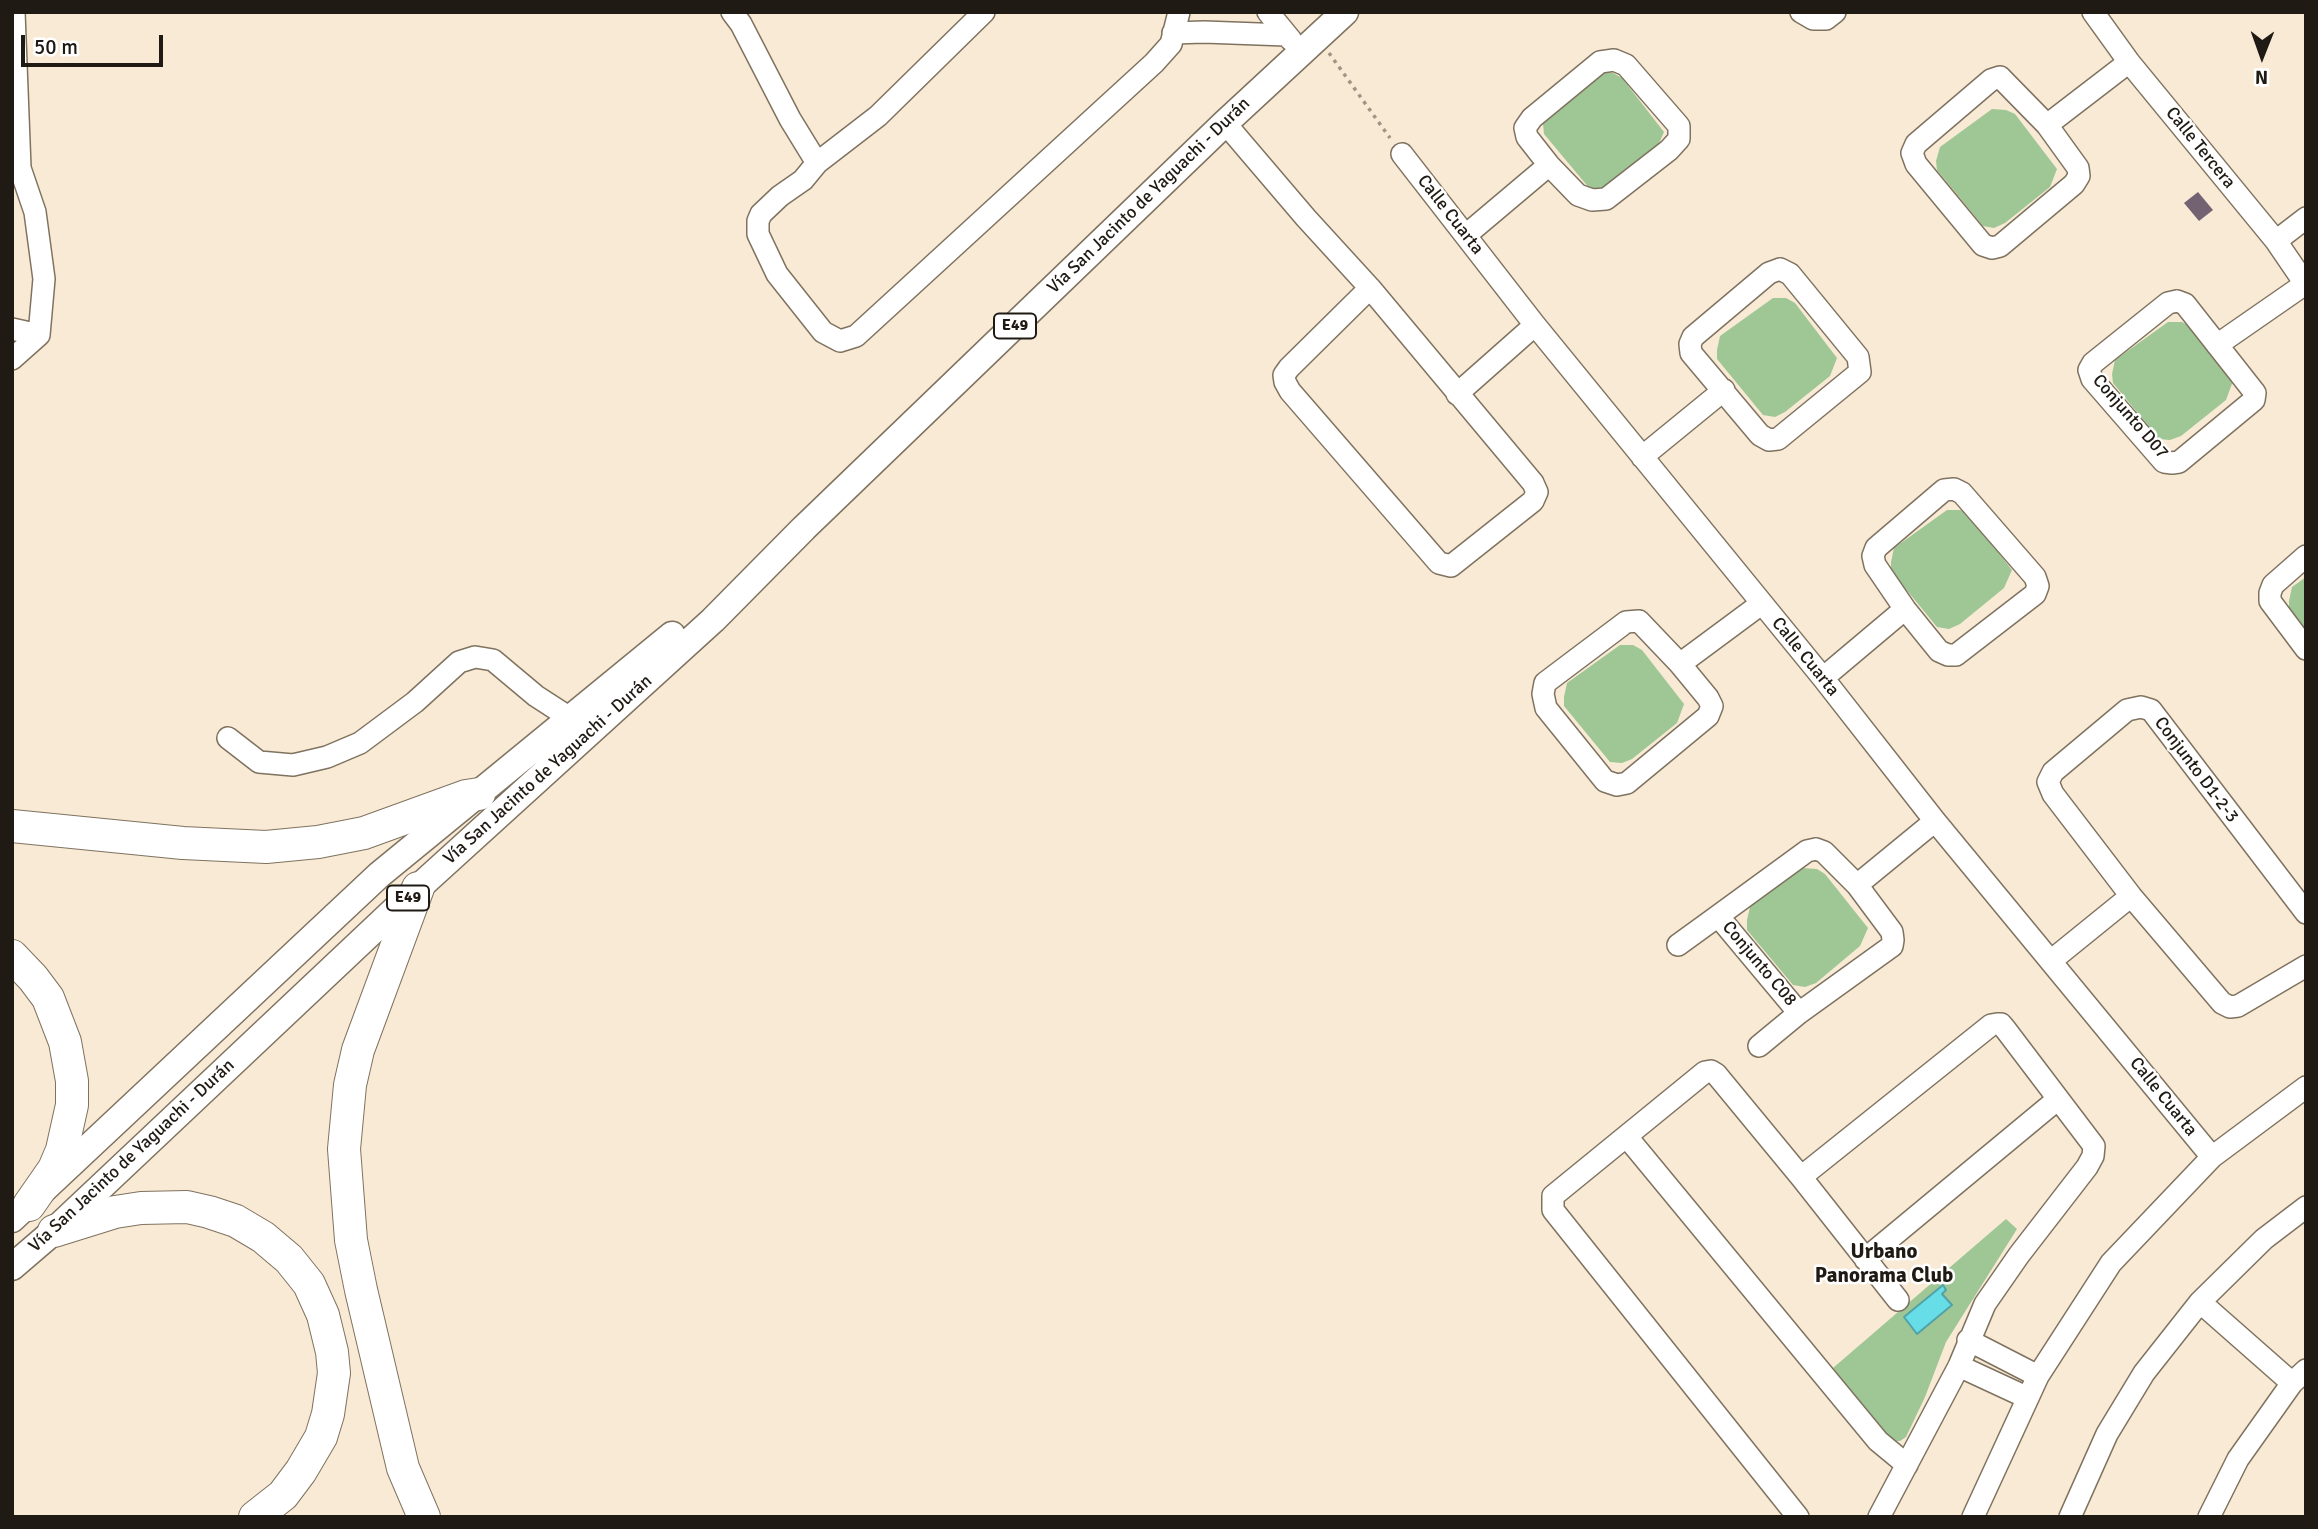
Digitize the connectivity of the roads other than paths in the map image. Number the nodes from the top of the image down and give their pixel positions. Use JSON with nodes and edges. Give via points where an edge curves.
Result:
{"nodes":[{"id":1,"x":14,"y":12,"type":"edge"},
{"id":2,"x":732,"y":12,"type":"edge"},
{"id":3,"x":984,"y":12,"type":"edge"},
{"id":4,"x":1179,"y":12,"type":"edge"},
{"id":5,"x":1268,"y":12,"type":"edge"},
{"id":6,"x":1345,"y":12,"type":"edge"},
{"id":7,"x":1801,"y":12,"type":"edge"},
{"id":8,"x":1835,"y":12,"type":"edge"},
{"id":9,"x":2098,"y":14,"type":"edge"},
{"id":10,"x":1174,"y":33,"type":"junction"},
{"id":11,"x":1302,"y":41,"type":"junction"},
{"id":12,"x":2129,"y":62,"type":"junction"},
{"id":13,"x":1225,"y":123,"type":"junction"},
{"id":14,"x":2047,"y":125,"type":"junction"},
{"id":15,"x":1402,"y":154,"type":"road end"},
{"id":16,"x":817,"y":163,"type":"junction"},
{"id":17,"x":1549,"y":166,"type":"junction"},
{"id":18,"x":2306,"y":218,"type":"edge"},
{"id":19,"x":1466,"y":234,"type":"junction"},
{"id":20,"x":2276,"y":242,"type":"junction"},
{"id":21,"x":2306,"y":284,"type":"edge"},
{"id":22,"x":1370,"y":288,"type":"junction"},
{"id":23,"x":1535,"y":325,"type":"junction"},
{"id":24,"x":12,"y":329,"type":"edge"},
{"id":25,"x":39,"y":335,"type":"junction"},
{"id":26,"x":2217,"y":345,"type":"junction"},
{"id":27,"x":12,"y":359,"type":"edge"},
{"id":28,"x":1724,"y":390,"type":"junction"},
{"id":29,"x":1457,"y":394,"type":"junction"},
{"id":30,"x":1642,"y":457,"type":"junction"},
{"id":31,"x":804,"y":528,"type":"junction"},
{"id":32,"x":2306,"y":556,"type":"edge"},
{"id":33,"x":1761,"y":604,"type":"junction"},
{"id":34,"x":1905,"y":609,"type":"junction"},
{"id":35,"x":2306,"y":649,"type":"edge"},
{"id":36,"x":1680,"y":664,"type":"junction"},
{"id":37,"x":1823,"y":678,"type":"junction"},
{"id":38,"x":569,"y":718,"type":"junction"},
{"id":39,"x":228,"y":738,"type":"dead end"},
{"id":40,"x":479,"y":794,"type":"junction"},
{"id":41,"x":1935,"y":821,"type":"junction"},
{"id":42,"x":12,"y":826,"type":"edge"},
{"id":43,"x":1857,"y":885,"type":"junction"},
{"id":44,"x":418,"y":888,"type":"junction"},
{"id":45,"x":2131,"y":896,"type":"junction"},
{"id":46,"x":2306,"y":913,"type":"edge"},
{"id":47,"x":1718,"y":916,"type":"junction"},
{"id":48,"x":1678,"y":945,"type":"dead end"},
{"id":49,"x":12,"y":956,"type":"edge"},
{"id":50,"x":2052,"y":961,"type":"junction"},
{"id":51,"x":2306,"y":966,"type":"edge"},
{"id":52,"x":1799,"y":1013,"type":"junction"},
{"id":53,"x":1759,"y":1046,"type":"dead end"},
{"id":54,"x":2306,"y":1087,"type":"edge"},
{"id":55,"x":2058,"y":1099,"type":"junction"},
{"id":56,"x":1627,"y":1137,"type":"junction"},
{"id":57,"x":2212,"y":1157,"type":"junction"},
{"id":58,"x":1801,"y":1177,"type":"junction"},
{"id":59,"x":2306,"y":1207,"type":"edge"},
{"id":60,"x":21,"y":1212,"type":"edge"},
{"id":61,"x":54,"y":1231,"type":"junction"},
{"id":62,"x":1865,"y":1259,"type":"junction"},
{"id":63,"x":12,"y":1267,"type":"edge"},
{"id":64,"x":1898,"y":1300,"type":"dead end"},
{"id":65,"x":2200,"y":1302,"type":"junction"},
{"id":66,"x":1968,"y":1340,"type":"junction"},
{"id":67,"x":1959,"y":1366,"type":"junction"},
{"id":68,"x":2038,"y":1376,"type":"junction"},
{"id":69,"x":2299,"y":1377,"type":"edge"},
{"id":70,"x":2028,"y":1398,"type":"junction"},
{"id":71,"x":1907,"y":1465,"type":"junction"},
{"id":72,"x":255,"y":1517,"type":"edge"},
{"id":73,"x":424,"y":1517,"type":"edge"},
{"id":74,"x":1798,"y":1517,"type":"edge"},
{"id":75,"x":1879,"y":1517,"type":"edge"},
{"id":76,"x":1973,"y":1517,"type":"edge"},
{"id":77,"x":2070,"y":1517,"type":"edge"},
{"id":78,"x":2209,"y":1517,"type":"edge"}],
"edges":[{"from":1,"to":25,"type":"street","via":[[20,168],[35,212],[44,279]]},
{"from":2,"to":16,"type":"street"},
{"from":3,"to":16,"type":"street","via":[[878,117]]},
{"from":4,"to":10,"type":"street"},
{"from":5,"to":11,"type":"street"},
{"from":6,"to":11,"type":"main road","name":"Vía San Jacinto de Yaguachi - Durán","number":"E49"},
{"from":7,"to":8,"type":"street","via":[[1813,19],[1826,19]]},
{"from":9,"to":12,"type":"street","name":"Calle Tercera"},
{"from":10,"to":11,"type":"street"},
{"from":10,"to":16,"type":"street","via":[[1171,44],[1154,63],[856,336],[840,341],[823,332],[777,274],[758,234],[761,214]]},
{"from":11,"to":13,"type":"main road","name":"Vía San Jacinto de Yaguachi - Durán","number":"E49"},
{"from":12,"to":14,"type":"street"},
{"from":12,"to":20,"type":"street","name":"Calle Tercera"},
{"from":13,"to":22,"type":"street"},
{"from":13,"to":31,"type":"main road","name":"Vía San Jacinto de Yaguachi - Durán","number":"E49"},
{"from":14,"to":14,"type":"street","via":[[2000,78],[1991,80],[1916,144],[1912,153],[1916,164],[1983,245],[1992,248],[2000,246],[2079,176]]},
{"from":15,"to":19,"type":"street","name":"Calle Cuarta"},
{"from":17,"to":17,"type":"street","via":[[1578,195],[1606,199],[1669,150],[1679,139],[1679,126],[1626,65],[1614,60],[1601,62],[1525,128]]},
{"from":17,"to":19,"type":"street"},
{"from":18,"to":20,"type":"street"},
{"from":19,"to":23,"type":"street","name":"Calle Cuarta"},
{"from":20,"to":21,"type":"street","name":"Calle Tercera"},
{"from":21,"to":26,"type":"street"},
{"from":22,"to":29,"type":"street"},
{"from":22,"to":29,"type":"street","via":[[1289,368],[1285,382],[1447,567],[1533,501],[1537,492]]},
{"from":23,"to":29,"type":"street"},
{"from":23,"to":30,"type":"street","name":"Calle Cuarta"},
{"from":24,"to":25,"type":"street"},
{"from":25,"to":27,"type":"street"},
{"from":26,"to":26,"type":"street","name":"Conjunto D07","via":[[2177,300],[2089,370],[2164,462],[2179,462],[2254,400],[2252,388]]},
{"from":28,"to":28,"type":"street","via":[[1760,435],[1778,439],[1860,372],[1860,364],[1790,274],[1780,270],[1769,273],[1693,337],[1691,352]]},
{"from":28,"to":30,"type":"street"},
{"from":30,"to":33,"type":"street","name":"Calle Cuarta"},
{"from":31,"to":38,"type":"main road","name":"Vía San Jacinto de Yaguachi - Durán","number":"E49"},
{"from":31,"to":44,"type":"main road","name":"Vía San Jacinto de Yaguachi - Durán","number":"E49","via":[[713,620]]},
{"from":32,"to":35,"type":"street","via":[[2270,593],[2270,601]]},
{"from":33,"to":36,"type":"street"},
{"from":33,"to":37,"type":"street","name":"Calle Cuarta"},
{"from":34,"to":34,"type":"street","via":[[1939,651],[1956,655],[2035,594],[2038,586],[2035,577],[1954,489],[1944,491],[1876,548],[1875,565]]},
{"from":34,"to":37,"type":"street"},
{"from":36,"to":36,"type":"street","via":[[1639,621],[1626,622],[1545,683],[1546,708],[1605,781],[1627,783],[1708,716],[1713,706]]},
{"from":37,"to":41,"type":"street","name":"Calle Cuarta"},
{"from":38,"to":39,"type":"street","via":[[493,660],[475,657],[459,662],[360,743],[327,757],[293,765],[258,762]]},
{"from":38,"to":40,"type":"main road","name":"Vía San Jacinto de Yaguachi - Durán","number":"E49"},
{"from":40,"to":42,"type":"highway","via":[[364,833],[266,847]]},
{"from":40,"to":60,"type":"main road","name":"Vía San Jacinto de Yaguachi - Durán","number":"E49","via":[[379,875]]},
{"from":41,"to":43,"type":"street"},
{"from":41,"to":50,"type":"street","name":"Calle Cuarta"},
{"from":43,"to":47,"type":"street","name":"Conjunto C08","via":[[1824,852],[1807,851]]},
{"from":43,"to":52,"type":"street","name":"Conjunto C08","via":[[1892,932],[1892,946]]},
{"from":44,"to":61,"type":"main road","name":"Vía San Jacinto de Yaguachi - Durán","number":"E49"},
{"from":44,"to":73,"type":"highway","via":[[358,1050],[344,1149],[351,1240],[361,1290],[403,1468]]},
{"from":45,"to":46,"type":"street","name":"Conjunto D1-2-3","via":[[2048,782],[2053,772],[2127,710],[2141,707],[2151,710]]},
{"from":45,"to":50,"type":"street"},
{"from":45,"to":51,"type":"street","name":"Conjunto D1-2-3","via":[[2230,1007]]},
{"from":47,"to":48,"type":"street","name":"Conjunto C08"},
{"from":47,"to":52,"type":"street","name":"Conjunto C08"},
{"from":49,"to":60,"type":"highway","via":[[48,998],[65,1042],[72,1081],[62,1150],[54,1169]]},
{"from":50,"to":57,"type":"street","name":"Calle Cuarta"},
{"from":52,"to":53,"type":"street","name":"Conjunto C08"},
{"from":54,"to":57,"type":"street"},
{"from":55,"to":58,"type":"street","via":[[2001,1024],[1991,1025]]},
{"from":55,"to":62,"type":"street"},
{"from":55,"to":66,"type":"street","via":[[2094,1146],[2093,1156],[1985,1304]]},
{"from":56,"to":58,"type":"street","via":[[1711,1071]]},
{"from":56,"to":71,"type":"street","via":[[1878,1441]]},
{"from":56,"to":74,"type":"street","via":[[1553,1196],[1553,1210]]},
{"from":57,"to":68,"type":"street","via":[[2111,1263]]},
{"from":58,"to":62,"type":"street"},
{"from":59,"to":65,"type":"street","via":[[2264,1239]]},
{"from":61,"to":63,"type":"main road","name":"Vía San Jacinto de Yaguachi - Durán","number":"E49"},
{"from":61,"to":72,"type":"highway","via":[[141,1208],[209,1212],[269,1241],[309,1284],[332,1352],[328,1414],[321,1437],[301,1471],[283,1495]]},
{"from":62,"to":64,"type":"street"},
{"from":65,"to":69,"type":"street"},
{"from":65,"to":77,"type":"street","via":[[2138,1383],[2107,1434]]},
{"from":66,"to":67,"type":"street"},
{"from":66,"to":68,"type":"street"},
{"from":67,"to":70,"type":"street"},
{"from":67,"to":71,"type":"street"},
{"from":68,"to":70,"type":"street"},
{"from":69,"to":78,"type":"street","via":[[2238,1459]]},
{"from":70,"to":76,"type":"street"},
{"from":71,"to":75,"type":"street"}]}
